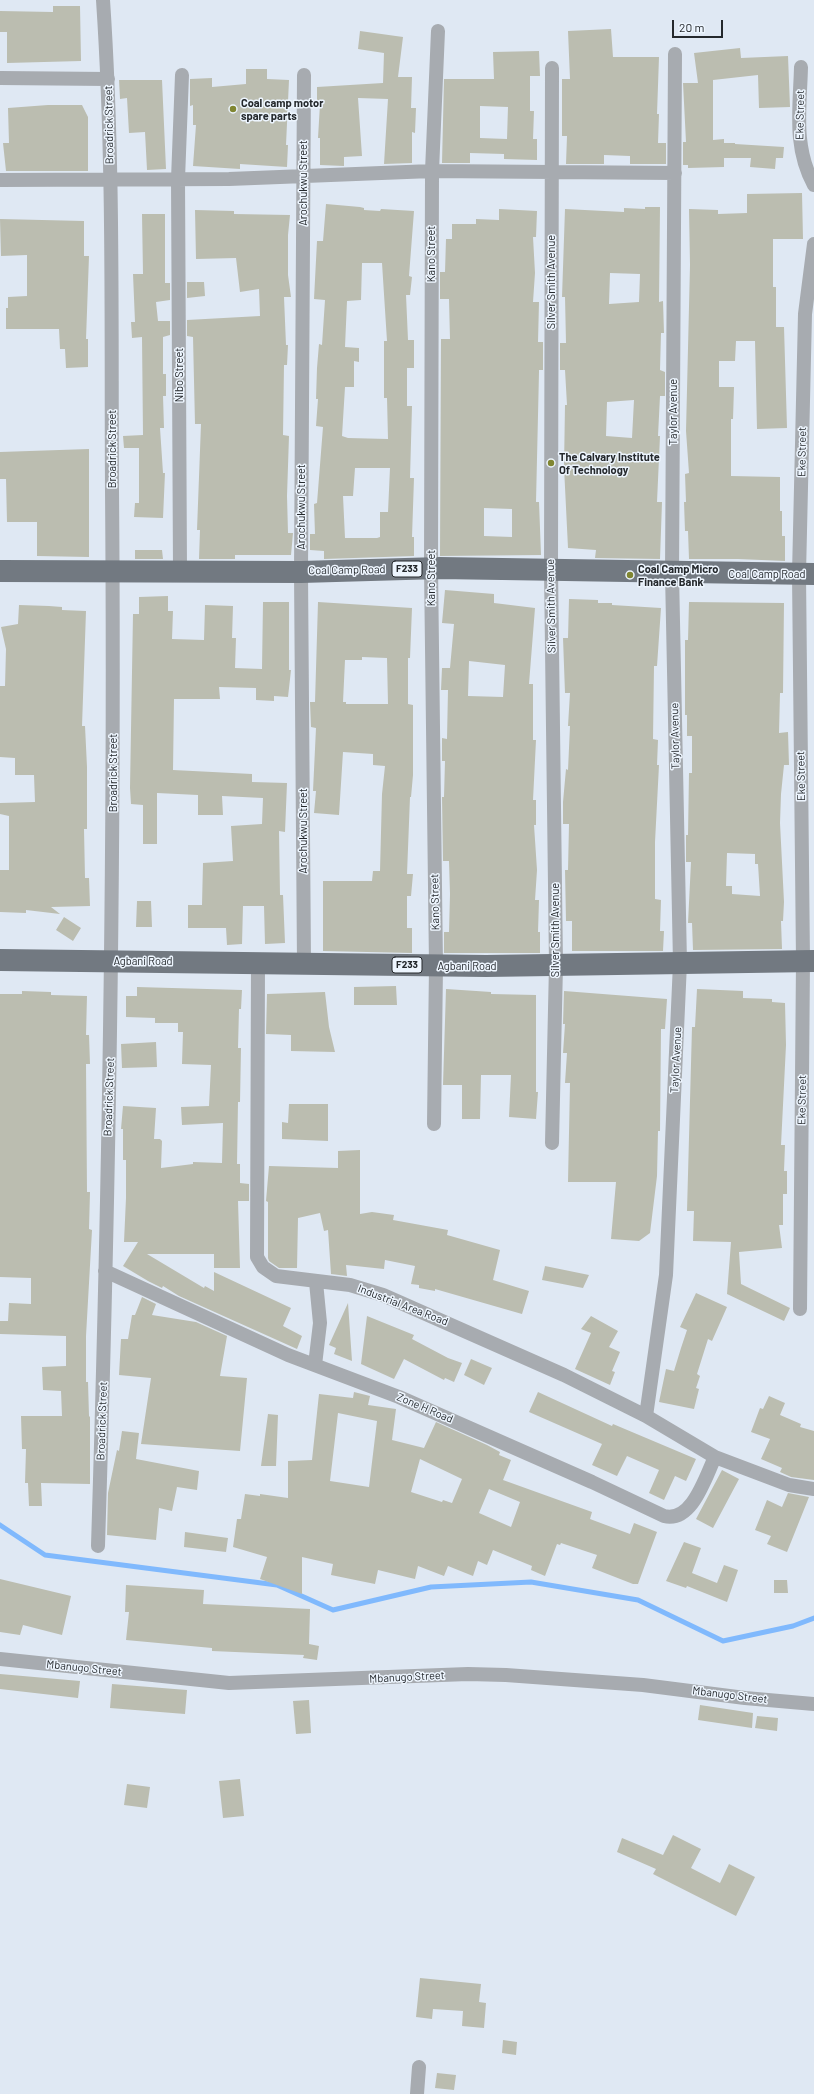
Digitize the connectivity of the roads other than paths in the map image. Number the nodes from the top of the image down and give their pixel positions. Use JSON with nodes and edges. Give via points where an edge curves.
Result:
{"nodes":[{"id":1,"x":103,"y":0,"type":"edge"},
{"id":2,"x":438,"y":31,"type":"dead end"},
{"id":3,"x":675,"y":54,"type":"dead end"},
{"id":4,"x":802,"y":67,"type":"dead end"},
{"id":5,"x":552,"y":68,"type":"dead end"},
{"id":6,"x":182,"y":75,"type":"dead end"},
{"id":7,"x":304,"y":75,"type":"dead end"},
{"id":8,"x":0,"y":78,"type":"edge"},
{"id":9,"x":108,"y":79,"type":"junction"},
{"id":10,"x":432,"y":172,"type":"junction"},
{"id":11,"x":551,"y":173,"type":"junction"},
{"id":12,"x":675,"y":173,"type":"junction"},
{"id":13,"x":303,"y":177,"type":"junction"},
{"id":14,"x":178,"y":179,"type":"junction"},
{"id":15,"x":0,"y":180,"type":"edge"},
{"id":16,"x":110,"y":180,"type":"junction"},
{"id":17,"x":814,"y":185,"type":"edge"},
{"id":18,"x":814,"y":244,"type":"edge"},
{"id":19,"x":430,"y":568,"type":"junction"},
{"id":20,"x":551,"y":569,"type":"junction"},
{"id":21,"x":180,"y":571,"type":"junction"},
{"id":22,"x":0,"y":572,"type":"edge"},
{"id":23,"x":113,"y":572,"type":"junction"},
{"id":24,"x":301,"y":572,"type":"junction"},
{"id":25,"x":672,"y":573,"type":"junction"},
{"id":26,"x":807,"y":574,"type":"edge"},
{"id":27,"x":0,"y":960,"type":"edge"},
{"id":28,"x":112,"y":961,"type":"junction"},
{"id":29,"x":809,"y":961,"type":"edge"},
{"id":30,"x":258,"y":963,"type":"junction"},
{"id":31,"x":680,"y":963,"type":"junction"},
{"id":32,"x":304,"y":964,"type":"junction"},
{"id":33,"x":556,"y":965,"type":"junction"},
{"id":34,"x":436,"y":966,"type":"junction"},
{"id":35,"x":434,"y":1124,"type":"dead end"},
{"id":36,"x":552,"y":1143,"type":"dead end"},
{"id":37,"x":106,"y":1271,"type":"junction"},
{"id":38,"x":316,"y":1282,"type":"junction"},
{"id":39,"x":800,"y":1308,"type":"dead end"},
{"id":40,"x":315,"y":1365,"type":"junction"},
{"id":41,"x":646,"y":1416,"type":"junction"},
{"id":42,"x":715,"y":1457,"type":"junction"},
{"id":43,"x":814,"y":1489,"type":"edge"},
{"id":44,"x":98,"y":1546,"type":"dead end"},
{"id":45,"x":0,"y":1659,"type":"edge"},
{"id":46,"x":814,"y":1704,"type":"edge"},
{"id":47,"x":418,"y":2067,"type":"dead end"},
{"id":48,"x":417,"y":2094,"type":"edge"}],
"edges":[{"from":1,"to":9,"type":"street","name":"Broadrick Street"},
{"from":2,"to":10,"type":"street","name":"Kano Street"},
{"from":3,"to":12,"type":"street","name":"Taylor Avenue"},
{"from":4,"to":17,"type":"street","name":"Eke Street","via":[[798,138],[806,171]]},
{"from":5,"to":11,"type":"street","name":"Silver Smith Avenue"},
{"from":6,"to":14,"type":"street","name":"Nibo Street"},
{"from":7,"to":13,"type":"street","name":"Arochukwu Street"},
{"from":8,"to":9,"type":"street"},
{"from":9,"to":16,"type":"street","name":"Broadrick Street"},
{"from":10,"to":11,"type":"street"},
{"from":10,"to":13,"type":"street"},
{"from":10,"to":19,"type":"street","name":"Kano Street"},
{"from":11,"to":12,"type":"street"},
{"from":11,"to":20,"type":"street","name":"Silver Smith Avenue"},
{"from":12,"to":25,"type":"street","name":"Taylor Avenue"},
{"from":13,"to":14,"type":"street"},
{"from":13,"to":24,"type":"street","name":"Arochukwu Street"},
{"from":14,"to":16,"type":"street"},
{"from":14,"to":21,"type":"street","name":"Nibo Street"},
{"from":15,"to":16,"type":"street"},
{"from":16,"to":23,"type":"street","name":"Broadrick Street"},
{"from":18,"to":26,"type":"street","name":"Eke Street","via":[[805,314]]},
{"from":19,"to":20,"type":"main road","name":"Coal Camp Road","number":"F233"},
{"from":19,"to":24,"type":"main road","name":"Coal Camp Road","number":"F233"},
{"from":19,"to":34,"type":"street","name":"Kano Street"},
{"from":20,"to":25,"type":"main road","name":"Coal Camp Road","number":"F233"},
{"from":20,"to":33,"type":"street","name":"Silver Smith Avenue"},
{"from":21,"to":23,"type":"main road","name":"Coal Camp Road","number":"F233"},
{"from":21,"to":24,"type":"main road","name":"Coal Camp Road","number":"F233"},
{"from":22,"to":23,"type":"main road","name":"Coal Camp Road","number":"F233"},
{"from":23,"to":28,"type":"street","name":"Broadrick Street"},
{"from":24,"to":32,"type":"street","name":"Arochukwu Street"},
{"from":25,"to":26,"type":"main road","name":"Coal Camp Road","number":"F233"},
{"from":25,"to":31,"type":"street","name":"Taylor Avenue"},
{"from":26,"to":29,"type":"street","name":"Eke Street"},
{"from":27,"to":28,"type":"main road","name":"Agbani Road","number":"F233"},
{"from":28,"to":30,"type":"main road","name":"Agbani Road","number":"F233"},
{"from":28,"to":37,"type":"street","name":"Broadrick Street"},
{"from":29,"to":31,"type":"main road","name":"Agbani Road","number":"F233"},
{"from":29,"to":39,"type":"street","name":"Eke Street"},
{"from":30,"to":32,"type":"main road","name":"Agbani Road","number":"F233"},
{"from":30,"to":38,"type":"street","name":"Industrial Area Road","via":[[257,1256],[263,1267],[276,1276]]},
{"from":31,"to":33,"type":"main road","name":"Agbani Road","number":"F233"},
{"from":31,"to":41,"type":"street","name":"Taylor Avenue","via":[[666,1275]]},
{"from":32,"to":34,"type":"main road","name":"Agbani Road","number":"F233"},
{"from":33,"to":34,"type":"main road","name":"Agbani Road","number":"F233"},
{"from":33,"to":36,"type":"street","name":"Silver Smith Avenue"},
{"from":34,"to":35,"type":"street","name":"Kano Street"},
{"from":37,"to":40,"type":"street","name":"Zone H Road"},
{"from":37,"to":44,"type":"street","name":"Broadrick Street"},
{"from":38,"to":40,"type":"street","via":[[320,1323]]},
{"from":38,"to":41,"type":"street","name":"Industrial Area Road","via":[[350,1285],[383,1295],[564,1375]]},
{"from":40,"to":42,"type":"street","name":"Zone H Road","via":[[399,1397],[671,1518],[689,1509]]},
{"from":41,"to":42,"type":"street","name":"Industrial Area Road"},
{"from":42,"to":43,"type":"street","name":"Industrial Area Road","via":[[789,1485]]},
{"from":45,"to":46,"type":"street","name":"Mbanugo Street","via":[[229,1683],[460,1674],[506,1675],[643,1685]]},
{"from":47,"to":48,"type":"street"}]}
